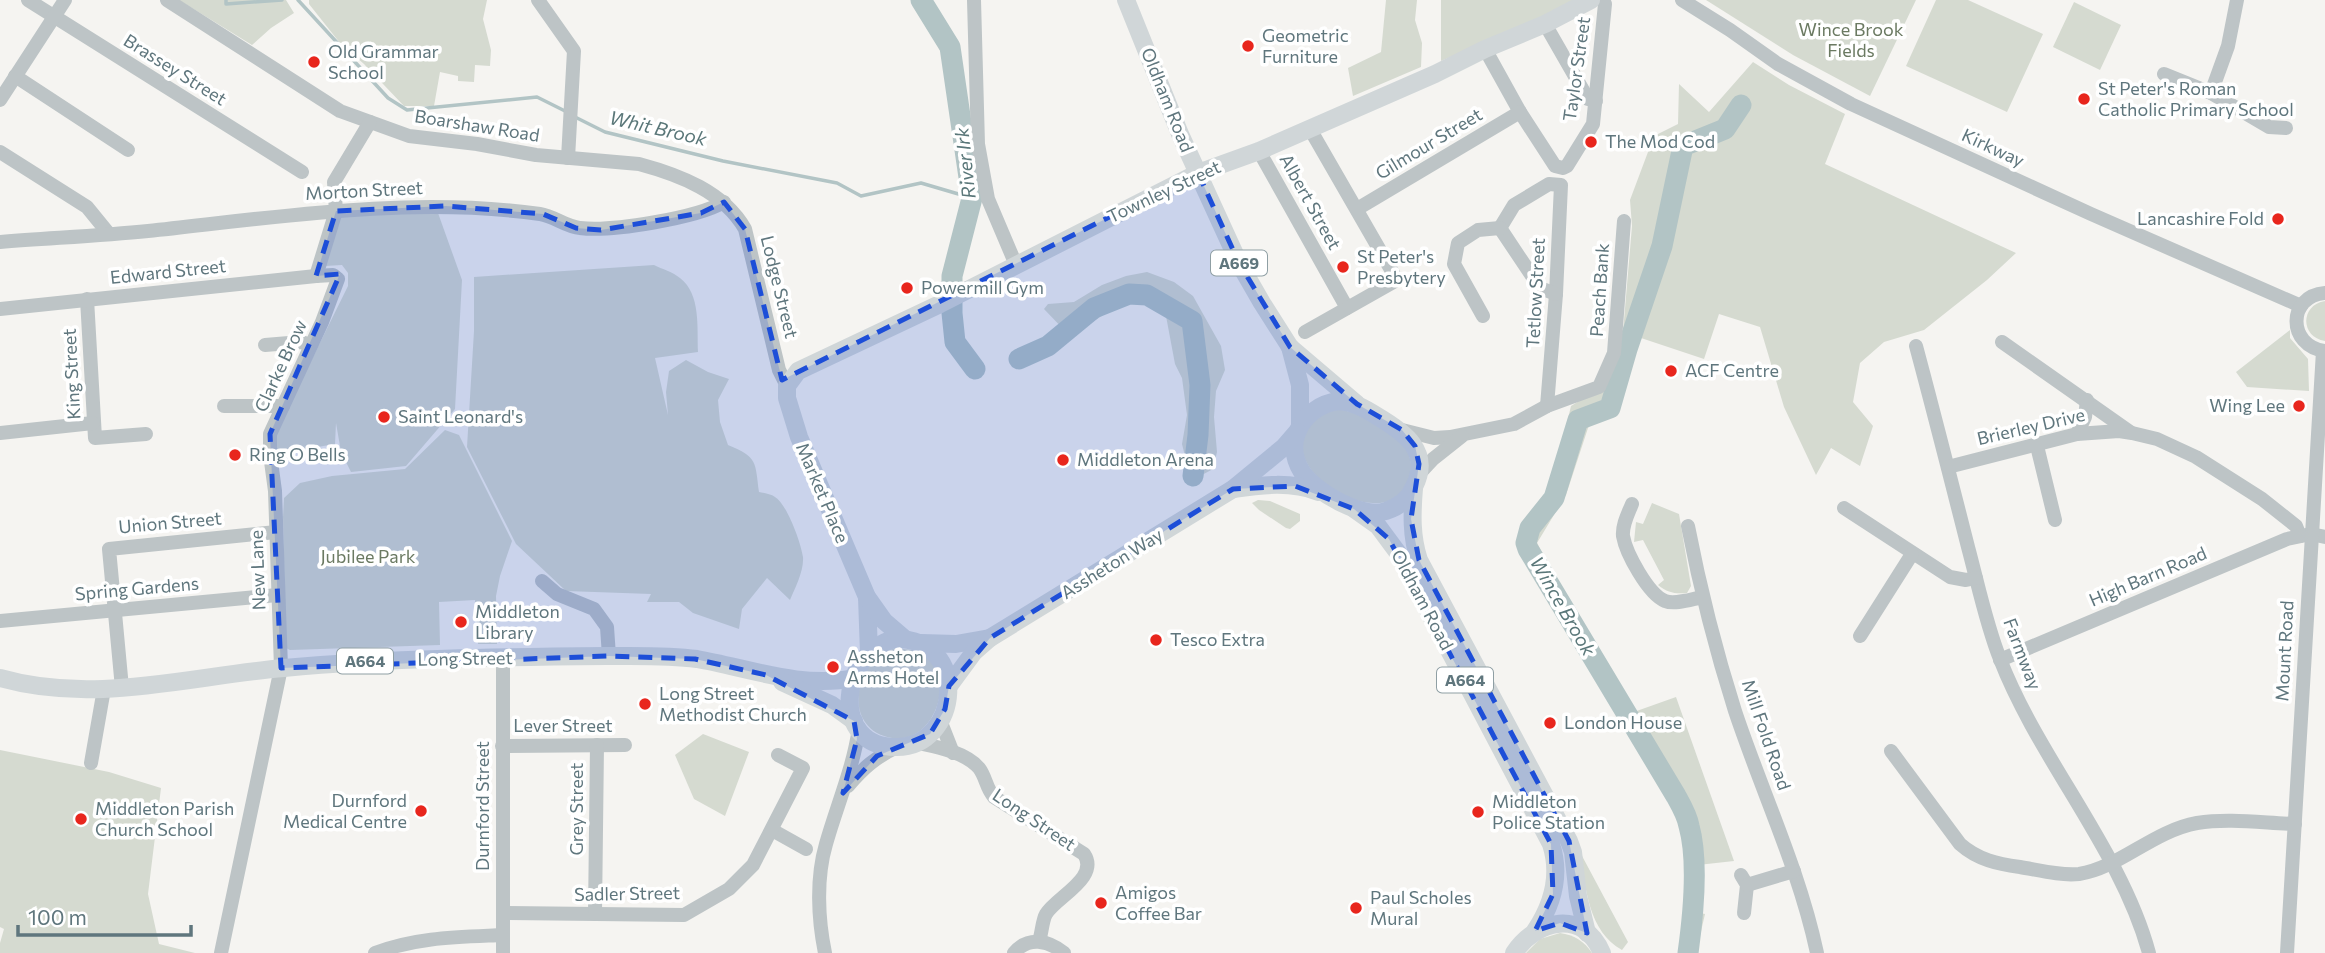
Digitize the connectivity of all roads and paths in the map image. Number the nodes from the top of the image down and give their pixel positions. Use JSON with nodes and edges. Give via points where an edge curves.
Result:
{"nodes":[{"id":1,"x":27,"y":0,"type":"edge"},
{"id":2,"x":65,"y":0,"type":"edge"},
{"id":3,"x":167,"y":0,"type":"edge"},
{"id":4,"x":538,"y":0,"type":"edge"},
{"id":5,"x":974,"y":0,"type":"edge"},
{"id":6,"x":1126,"y":0,"type":"edge"},
{"id":7,"x":1591,"y":0,"type":"edge"},
{"id":8,"x":1602,"y":0,"type":"edge"},
{"id":9,"x":1682,"y":0,"type":"edge"},
{"id":10,"x":2237,"y":0,"type":"edge"},
{"id":11,"x":54,"y":17,"type":"junction"},
{"id":12,"x":1545,"y":24,"type":"junction"},
{"id":13,"x":1485,"y":50,"type":"junction"},
{"id":14,"x":2164,"y":74,"type":"dead end"},
{"id":15,"x":9,"y":77,"type":"edge"},
{"id":16,"x":2211,"y":93,"type":"junction"},
{"id":17,"x":0,"y":100,"type":"edge"},
{"id":18,"x":1596,"y":102,"type":"junction"},
{"id":19,"x":1520,"y":112,"type":"junction"},
{"id":20,"x":370,"y":122,"type":"junction"},
{"id":21,"x":2286,"y":128,"type":"dead end"},
{"id":22,"x":1310,"y":129,"type":"junction"},
{"id":23,"x":128,"y":150,"type":"dead end"},
{"id":24,"x":1259,"y":151,"type":"junction"},
{"id":25,"x":0,"y":152,"type":"edge"},
{"id":26,"x":568,"y":158,"type":"junction"},
{"id":27,"x":302,"y":172,"type":"dead end"},
{"id":28,"x":1198,"y":173,"type":"junction"},
{"id":29,"x":724,"y":201,"type":"junction"},
{"id":30,"x":1357,"y":209,"type":"junction"},
{"id":31,"x":336,"y":211,"type":"junction"},
{"id":32,"x":1624,"y":221,"type":"dead end"},
{"id":33,"x":1500,"y":228,"type":"junction"},
{"id":34,"x":109,"y":234,"type":"junction"},
{"id":35,"x":0,"y":242,"type":"edge"},
{"id":36,"x":1016,"y":265,"type":"junction"},
{"id":37,"x":316,"y":276,"type":"junction"},
{"id":38,"x":338,"y":279,"type":"joint"},
{"id":39,"x":2325,"y":293,"type":"edge"},
{"id":40,"x":1556,"y":294,"type":"junction"},
{"id":41,"x":87,"y":299,"type":"junction"},
{"id":42,"x":2301,"y":306,"type":"junction"},
{"id":43,"x":1347,"y":308,"type":"junction"},
{"id":44,"x":0,"y":309,"type":"edge"},
{"id":45,"x":1483,"y":316,"type":"dead end"},
{"id":46,"x":1305,"y":332,"type":"dead end"},
{"id":47,"x":2002,"y":342,"type":"dead end"},
{"id":48,"x":265,"y":345,"type":"dead end"},
{"id":49,"x":311,"y":345,"type":"junction"},
{"id":50,"x":1916,"y":346,"type":"dead end"},
{"id":51,"x":1290,"y":347,"type":"junction"},
{"id":52,"x":2324,"y":351,"type":"edge"},
{"id":53,"x":787,"y":386,"type":"junction"},
{"id":54,"x":2087,"y":400,"type":"junction"},
{"id":55,"x":1357,"y":404,"type":"junction"},
{"id":56,"x":283,"y":405,"type":"junction"},
{"id":57,"x":1547,"y":406,"type":"junction"},
{"id":58,"x":225,"y":407,"type":"dead end"},
{"id":59,"x":93,"y":423,"type":"junction"},
{"id":60,"x":1298,"y":428,"type":"junction"},
{"id":61,"x":1402,"y":430,"type":"junction"},
{"id":62,"x":0,"y":433,"type":"edge"},
{"id":63,"x":2132,"y":433,"type":"junction"},
{"id":64,"x":146,"y":434,"type":"dead end"},
{"id":65,"x":1466,"y":434,"type":"junction"},
{"id":66,"x":2077,"y":434,"type":"junction"},
{"id":67,"x":2037,"y":446,"type":"junction"},
{"id":68,"x":1948,"y":467,"type":"junction"},
{"id":69,"x":273,"y":471,"type":"joint"},
{"id":70,"x":1416,"y":481,"type":"junction"},
{"id":71,"x":1233,"y":489,"type":"junction"},
{"id":72,"x":1332,"y":497,"type":"junction"},
{"id":73,"x":1632,"y":504,"type":"dead end"},
{"id":74,"x":1844,"y":508,"type":"dead end"},
{"id":75,"x":1354,"y":509,"type":"junction"},
{"id":76,"x":2055,"y":520,"type":"dead end"},
{"id":77,"x":1688,"y":526,"type":"dead end"},
{"id":78,"x":276,"y":532,"type":"junction"},
{"id":79,"x":2312,"y":536,"type":"edge"},
{"id":80,"x":1912,"y":554,"type":"junction"},
{"id":81,"x":1976,"y":578,"type":"junction"},
{"id":82,"x":541,"y":582,"type":"dead end"},
{"id":83,"x":277,"y":595,"type":"junction"},
{"id":84,"x":867,"y":597,"type":"junction"},
{"id":85,"x":1703,"y":597,"type":"junction"},
{"id":86,"x":114,"y":611,"type":"junction"},
{"id":87,"x":0,"y":621,"type":"edge"},
{"id":88,"x":1860,"y":636,"type":"dead end"},
{"id":89,"x":990,"y":638,"type":"junction"},
{"id":90,"x":913,"y":641,"type":"junction"},
{"id":91,"x":869,"y":653,"type":"junction"},
{"id":92,"x":609,"y":656,"type":"junction"},
{"id":93,"x":503,"y":659,"type":"junction"},
{"id":94,"x":2000,"y":660,"type":"junction"},
{"id":95,"x":281,"y":668,"type":"junction"},
{"id":96,"x":766,"y":675,"type":"junction"},
{"id":97,"x":0,"y":678,"type":"edge"},
{"id":98,"x":854,"y":678,"type":"junction"},
{"id":99,"x":949,"y":686,"type":"junction"},
{"id":100,"x":113,"y":689,"type":"junction"},
{"id":101,"x":940,"y":720,"type":"junction"},
{"id":102,"x":856,"y":725,"type":"junction"},
{"id":103,"x":918,"y":743,"type":"junction"},
{"id":104,"x":597,"y":745,"type":"junction"},
{"id":105,"x":625,"y":745,"type":"dead end"},
{"id":106,"x":502,"y":746,"type":"junction"},
{"id":107,"x":897,"y":747,"type":"junction"},
{"id":108,"x":1891,"y":751,"type":"dead end"},
{"id":109,"x":953,"y":752,"type":"junction"},
{"id":110,"x":778,"y":755,"type":"dead end"},
{"id":111,"x":91,"y":763,"type":"dead end"},
{"id":112,"x":843,"y":793,"type":"junction"},
{"id":113,"x":2295,"y":824,"type":"junction"},
{"id":114,"x":772,"y":830,"type":"junction"},
{"id":115,"x":806,"y":849,"type":"dead end"},
{"id":116,"x":2111,"y":863,"type":"junction"},
{"id":117,"x":1794,"y":871,"type":"junction"},
{"id":118,"x":503,"y":913,"type":"junction"},
{"id":119,"x":1744,"y":913,"type":"dead end"},
{"id":120,"x":595,"y":914,"type":"junction"},
{"id":121,"x":1535,"y":931,"type":"junction"},
{"id":122,"x":503,"y":935,"type":"junction"},
{"id":123,"x":1039,"y":941,"type":"junction"},
{"id":124,"x":1594,"y":942,"type":"edge"},
{"id":125,"x":384,"y":952,"type":"edge"},
{"id":126,"x":221,"y":953,"type":"edge"},
{"id":127,"x":503,"y":953,"type":"edge"},
{"id":128,"x":825,"y":953,"type":"edge"},
{"id":129,"x":1014,"y":953,"type":"edge"},
{"id":130,"x":1064,"y":953,"type":"edge"},
{"id":131,"x":1514,"y":953,"type":"edge"},
{"id":132,"x":1611,"y":953,"type":"edge"},
{"id":133,"x":1817,"y":953,"type":"edge"},
{"id":134,"x":2149,"y":953,"type":"edge"},
{"id":135,"x":2287,"y":953,"type":"edge"}],
"edges":[{"from":1,"to":11,"type":"street","name":"Brassey Street"},
{"from":2,"to":11,"type":"street"},
{"from":3,"to":20,"type":"street","name":"Boarshaw Road","via":[[340,111]]},
{"from":4,"to":26,"type":"street","via":[[575,51]]},
{"from":5,"to":36,"type":"street","via":[[978,144],[989,199]]},
{"from":6,"to":28,"type":"main road","name":"Oldham Road","number":"A669"},
{"from":7,"to":12,"type":"main road","name":"Townley Street"},
{"from":8,"to":18,"type":"street","name":"Taylor Street"},
{"from":9,"to":42,"type":"street","name":"Kirkway","via":[[1777,64],[1851,104]]},
{"from":10,"to":16,"type":"street","via":[[2228,46]]},
{"from":11,"to":15,"type":"street"},
{"from":11,"to":27,"type":"street","name":"Brassey Street"},
{"from":12,"to":13,"type":"main road","name":"Townley Street"},
{"from":12,"to":18,"type":"street","via":[[1588,99]]},
{"from":13,"to":19,"type":"street"},
{"from":13,"to":22,"type":"main road","name":"Townley Street"},
{"from":14,"to":16,"type":"street"},
{"from":15,"to":17,"type":"street"},
{"from":15,"to":23,"type":"street"},
{"from":16,"to":21,"type":"street","via":[[2270,134]]},
{"from":18,"to":19,"type":"street","name":"Taylor Street","via":[[1593,124],[1567,166],[1560,168]]},
{"from":19,"to":30,"type":"street","name":"Gilmour Street"},
{"from":20,"to":26,"type":"street","name":"Boarshaw Road","via":[[409,136]]},
{"from":20,"to":31,"type":"street","via":[[334,182]]},
{"from":22,"to":24,"type":"main road","name":"Townley Street"},
{"from":22,"to":30,"type":"street"},
{"from":24,"to":28,"type":"main road","name":"Townley Street"},
{"from":24,"to":43,"type":"street","name":"Albert Street"},
{"from":25,"to":34,"type":"street","via":[[87,206]]},
{"from":26,"to":29,"type":"street","name":"Boarshaw Road","via":[[654,168]]},
{"from":28,"to":36,"type":"main road","name":"Townley Street"},
{"from":28,"to":51,"type":"main road","name":"Oldham Road","number":"A669","via":[[1239,263]]},
{"from":29,"to":31,"type":"street","name":"Morton Street","via":[[701,213],[601,230],[576,228],[544,214]]},
{"from":29,"to":53,"type":"street","name":"Lodge Street","via":[[745,229],[779,370]]},
{"from":30,"to":43,"type":"street","via":[[1397,280]]},
{"from":31,"to":34,"type":"street","name":"Morton Street"},
{"from":31,"to":37,"type":"street"},
{"from":32,"to":57,"type":"street","name":"Peach Bank","via":[[1614,353],[1599,387]]},
{"from":33,"to":40,"type":"street","via":[[1540,288]]},
{"from":33,"to":40,"type":"street","name":"Tetlow Street","via":[[1514,205],[1558,183]]},
{"from":33,"to":45,"type":"street","via":[[1478,230],[1458,243],[1454,264]]},
{"from":34,"to":35,"type":"street","name":"Morton Street"},
{"from":36,"to":53,"type":"main road","name":"Townley Street","via":[[816,361],[798,371]]},
{"from":37,"to":38,"type":"street","name":"Edward Street"},
{"from":37,"to":41,"type":"street","name":"Edward Street"},
{"from":38,"to":49,"type":"street","name":"Clarke Brow"},
{"from":39,"to":42,"type":"street","via":[[2308,298]]},
{"from":40,"to":57,"type":"street","name":"Tetlow Street"},
{"from":41,"to":44,"type":"street","name":"Edward Street"},
{"from":41,"to":59,"type":"street","name":"King Street"},
{"from":42,"to":52,"type":"street","via":[[2298,332],[2313,348]]},
{"from":43,"to":46,"type":"street"},
{"from":47,"to":54,"type":"street"},
{"from":48,"to":49,"type":"street"},
{"from":49,"to":56,"type":"street","name":"Clarke Brow"},
{"from":50,"to":68,"type":"street","name":"Farmway"},
{"from":51,"to":55,"type":"main road","name":"Oldham Road"},
{"from":51,"to":60,"type":"main road","name":"Oldham Road","via":[[1300,386]]},
{"from":52,"to":79,"type":"street","name":"Mount Road"},
{"from":53,"to":84,"type":"main road","name":"Market Place","via":[[789,410],[799,437]]},
{"from":54,"to":63,"type":"street"},
{"from":54,"to":66,"type":"street"},
{"from":55,"to":60,"type":"main road","number":"A664","via":[[1338,401],[1321,405]]},
{"from":55,"to":61,"type":"main road"},
{"from":56,"to":58,"type":"street"},
{"from":56,"to":69,"type":"street","name":"Clarke Brow","via":[[270,434]]},
{"from":57,"to":65,"type":"street","name":"Peach Bank","via":[[1514,424]]},
{"from":59,"to":62,"type":"street"},
{"from":59,"to":64,"type":"street","name":"King Street","via":[[95,438]]},
{"from":60,"to":71,"type":"main road","name":"Assheton Way","number":"A664","via":[[1284,447]]},
{"from":60,"to":72,"type":"main road","number":"A664","via":[[1295,453],[1302,472]]},
{"from":61,"to":65,"type":"street","name":"Peach Bank","via":[[1434,438]]},
{"from":61,"to":70,"type":"main road","number":"A664","via":[[1415,446]]},
{"from":63,"to":66,"type":"street","name":"Brierley Drive"},
{"from":63,"to":79,"type":"street","name":"Brierley Drive","via":[[2196,457]]},
{"from":65,"to":70,"type":"street","via":[[1449,445]]},
{"from":66,"to":67,"type":"street","name":"Brierley Drive"},
{"from":67,"to":68,"type":"street","name":"Brierley Drive"},
{"from":67,"to":76,"type":"street"},
{"from":68,"to":81,"type":"street","name":"Farmway"},
{"from":69,"to":78,"type":"street","name":"New Lane"},
{"from":70,"to":75,"type":"main road","number":"A664","via":[[1408,498],[1390,510],[1369,513]]},
{"from":70,"to":124,"type":"main road","name":"Oldham Road","number":"A664","via":[[1411,519],[1419,560],[1569,841],[1578,896]]},
{"from":71,"to":72,"type":"main road","name":"Assheton Way","number":"A664","via":[[1275,484]]},
{"from":71,"to":89,"type":"main road","name":"Assheton Way","number":"A664"},
{"from":72,"to":75,"type":"main road","number":"A664"},
{"from":73,"to":85,"type":"street","via":[[1623,536],[1645,582],[1667,602]]},
{"from":74,"to":80,"type":"street"},
{"from":75,"to":121,"type":"main road","name":"Oldham Road","number":"A664","via":[[1378,526],[1398,553],[1551,844],[1556,866],[1553,894]]},
{"from":77,"to":85,"type":"street","name":"Mill Fold Road"},
{"from":78,"to":83,"type":"street","name":"New Lane"},
{"from":78,"to":86,"type":"street","name":"Union Street","via":[[108,548]]},
{"from":79,"to":94,"type":"street","name":"High Barn Road"},
{"from":79,"to":113,"type":"street","name":"Mount Road"},
{"from":80,"to":81,"type":"street","via":[[1950,577]]},
{"from":80,"to":88,"type":"street"},
{"from":81,"to":94,"type":"street","name":"Farmway"},
{"from":82,"to":92,"type":"street","via":[[594,609],[607,627]]},
{"from":83,"to":86,"type":"street","name":"Spring Gardens"},
{"from":83,"to":95,"type":"street","name":"New Lane"},
{"from":84,"to":90,"type":"main road","name":"Market Place","via":[[884,621]]},
{"from":84,"to":91,"type":"main road","name":"Market Place"},
{"from":85,"to":117,"type":"street","name":"Mill Fold Road","via":[[1735,711]]},
{"from":86,"to":87,"type":"street","name":"Spring Gardens"},
{"from":86,"to":100,"type":"street"},
{"from":89,"to":90,"type":"main road","name":"Assheton Way","number":"A664","via":[[956,644]]},
{"from":89,"to":99,"type":"main road","name":"Assheton Way","number":"A664"},
{"from":90,"to":91,"type":"main road","number":"A664","via":[[884,642]]},
{"from":90,"to":99,"type":"main road","via":[[931,649],[943,663]]},
{"from":91,"to":98,"type":"main road"},
{"from":92,"to":93,"type":"main road","name":"Long Street","number":"A664"},
{"from":92,"to":96,"type":"main road","name":"Long Street","number":"A664","via":[[695,659]]},
{"from":93,"to":95,"type":"main road","name":"Long Street","number":"A664"},
{"from":93,"to":106,"type":"street","name":"Durnford Street"},
{"from":94,"to":116,"type":"street","name":"Farmway"},
{"from":95,"to":100,"type":"main road","name":"Long Street","number":"A664"},
{"from":95,"to":126,"type":"street","name":"New Lane"},
{"from":96,"to":98,"type":"main road","name":"Long Street","number":"A664","via":[[827,681]]},
{"from":96,"to":102,"type":"main road","name":"Long Street","number":"A664","via":[[832,705]]},
{"from":97,"to":100,"type":"main road","number":"A664","via":[[26,685]]},
{"from":98,"to":102,"type":"main road","via":[[849,700]]},
{"from":99,"to":101,"type":"main road","number":"A664"},
{"from":100,"to":111,"type":"street"},
{"from":101,"to":103,"type":"main road","number":"A664"},
{"from":101,"to":109,"type":"street"},
{"from":102,"to":107,"type":"main road","number":"A664","via":[[878,744]]},
{"from":102,"to":112,"type":"street"},
{"from":103,"to":107,"type":"main road"},
{"from":103,"to":109,"type":"street","name":"Long Street"},
{"from":104,"to":105,"type":"street","name":"Lever Street"},
{"from":104,"to":106,"type":"street","name":"Lever Street"},
{"from":104,"to":120,"type":"street","name":"Grey Street"},
{"from":106,"to":118,"type":"street","name":"Durnford Street"},
{"from":107,"to":112,"type":"street","via":[[877,757]]},
{"from":108,"to":116,"type":"street","via":[[1960,844],[1979,857],[2071,874]]},
{"from":109,"to":123,"type":"street","name":"Long Street","via":[[981,770],[995,797],[1088,859],[1083,878],[1045,915]]},
{"from":110,"to":114,"type":"street","name":"Sadler Street","via":[[803,768]]},
{"from":112,"to":128,"type":"street","via":[[819,880]]},
{"from":113,"to":116,"type":"street","via":[[2198,823],[2151,840]]},
{"from":113,"to":135,"type":"street","name":"Mount Road"},
{"from":114,"to":115,"type":"street"},
{"from":114,"to":120,"type":"street","name":"Sadler Street","via":[[753,865],[729,889],[684,915]]},
{"from":116,"to":134,"type":"street","name":"Farmway","via":[[2141,924]]},
{"from":117,"to":119,"type":"street","via":[[1744,880]]},
{"from":117,"to":133,"type":"street","name":"Mill Fold Road"},
{"from":118,"to":120,"type":"street","name":"Sadler Street"},
{"from":118,"to":122,"type":"street","name":"Durnford Street"},
{"from":121,"to":124,"type":"main road","via":[[1560,923],[1578,928]]},
{"from":121,"to":131,"type":"main road","number":"A664"},
{"from":122,"to":125,"type":"street","via":[[437,939]]},
{"from":122,"to":127,"type":"street","name":"Durnford Street"},
{"from":123,"to":129,"type":"street","via":[[1024,943]]},
{"from":123,"to":130,"type":"street"},
{"from":124,"to":132,"type":"main road"}]}
